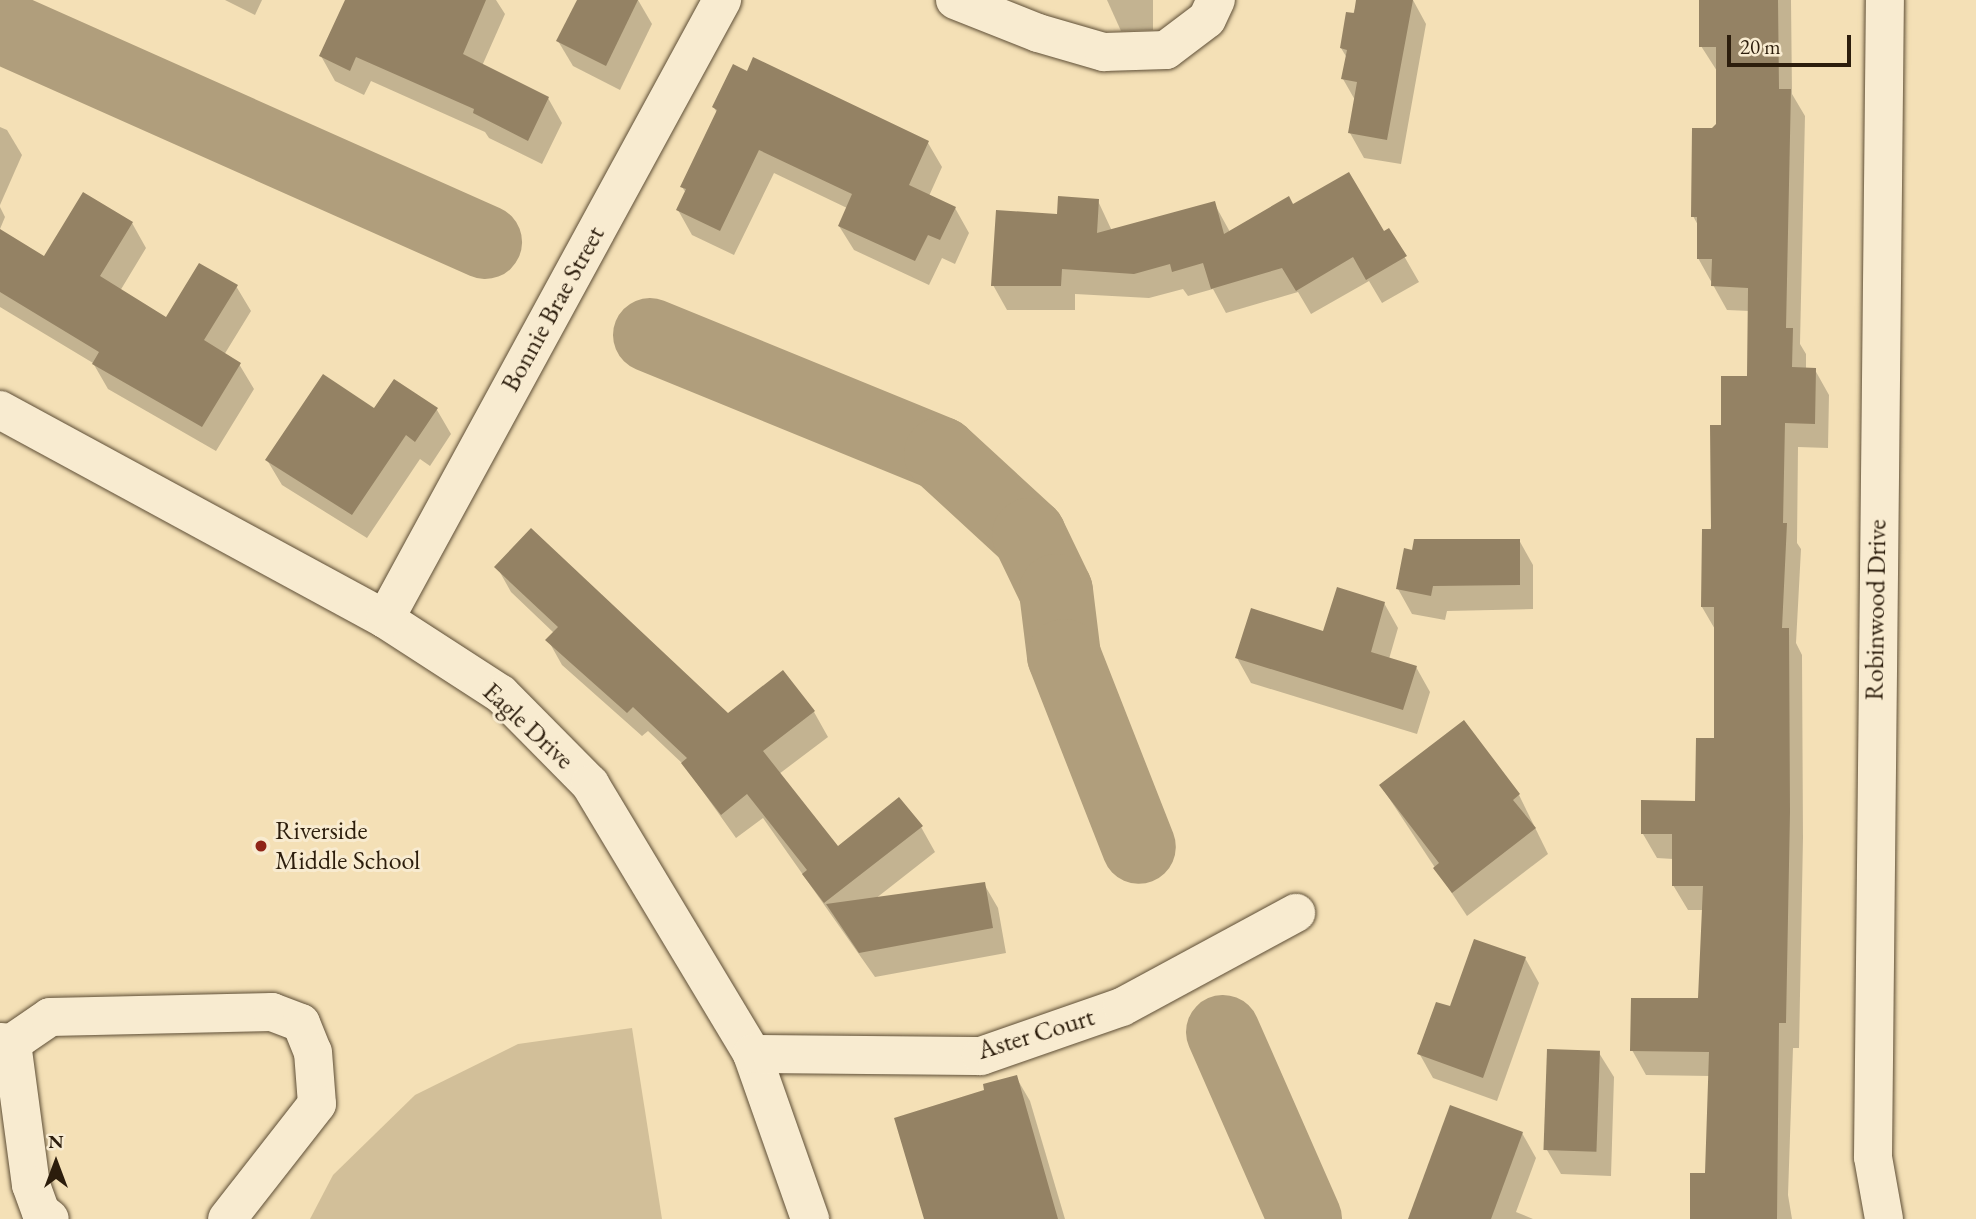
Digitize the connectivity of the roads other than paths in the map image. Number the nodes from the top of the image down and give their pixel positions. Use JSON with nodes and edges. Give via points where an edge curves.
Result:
{"nodes":[{"id":1,"x":722,"y":0,"type":"edge"},
{"id":2,"x":955,"y":0,"type":"edge"},
{"id":3,"x":1216,"y":0,"type":"edge"},
{"id":4,"x":1885,"y":0,"type":"edge"},
{"id":5,"x":0,"y":410,"type":"edge"},
{"id":6,"x":385,"y":619,"type":"junction"},
{"id":7,"x":1296,"y":913,"type":"dead end"},
{"id":8,"x":6,"y":1043,"type":"edge"},
{"id":9,"x":752,"y":1054,"type":"junction"},
{"id":10,"x":50,"y":1219,"type":"edge"},
{"id":11,"x":228,"y":1219,"type":"edge"},
{"id":12,"x":810,"y":1219,"type":"edge"},
{"id":13,"x":1884,"y":1219,"type":"edge"}],
"edges":[{"from":1,"to":6,"type":"street","name":"Bonnie Brae Street"},
{"from":2,"to":3,"type":"street","via":[[1038,33],[1104,52],[1166,50],[1207,19]]},
{"from":4,"to":13,"type":"street","name":"Robinwood Drive","via":[[1873,1102],[1873,1157]]},
{"from":5,"to":6,"type":"street","name":"Eagle Drive"},
{"from":6,"to":9,"type":"street","name":"Eagle Drive","via":[[501,694],[590,784]]},
{"from":7,"to":9,"type":"street","name":"Aster Court","via":[[1122,1007],[981,1056]]},
{"from":8,"to":10,"type":"street","via":[[31,1185],[41,1212]]},
{"from":8,"to":11,"type":"street","via":[[50,1017],[272,1013],[301,1023],[313,1052],[317,1104]]},
{"from":9,"to":12,"type":"street","name":"Eagle Drive"}]}
